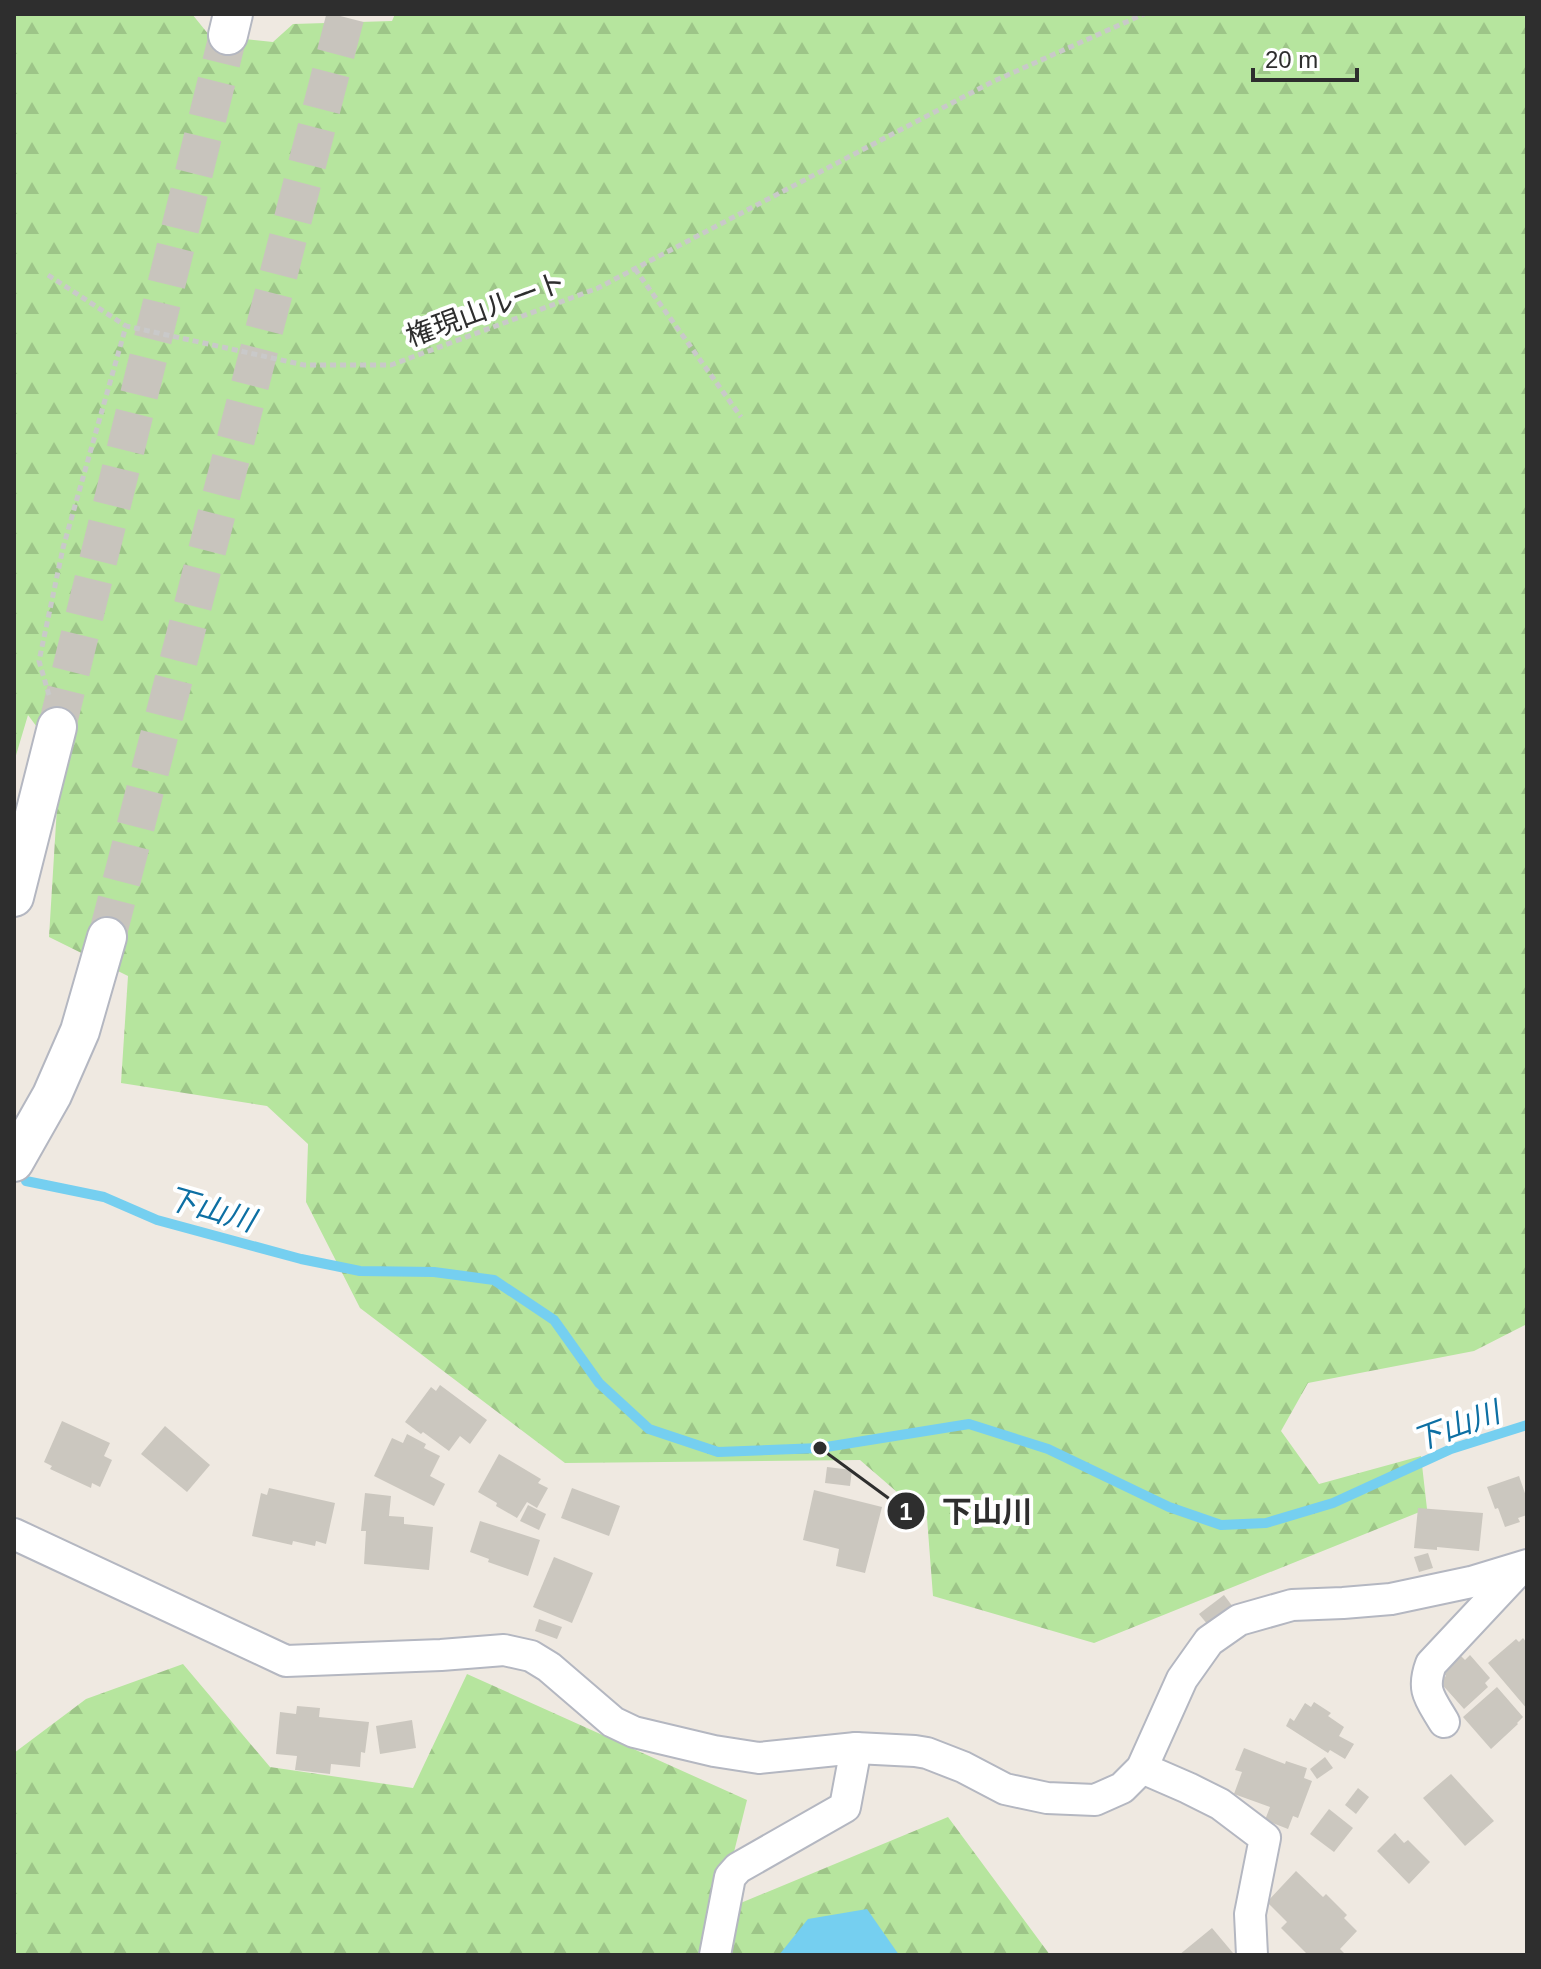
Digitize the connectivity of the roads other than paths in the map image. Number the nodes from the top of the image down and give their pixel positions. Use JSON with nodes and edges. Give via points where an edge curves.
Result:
{"nodes":[{"id":1,"x":57,"y":727,"type":"tunnel mouth"},
{"id":2,"x":14,"y":897,"type":"edge"},
{"id":3,"x":107,"y":937,"type":"tunnel mouth"},
{"id":4,"x":14,"y":1162,"type":"edge"},
{"id":5,"x":14,"y":1534,"type":"edge"},
{"id":6,"x":1524,"y":1567,"type":"edge"},
{"id":7,"x":1444,"y":1722,"type":"dead end"},
{"id":8,"x":856,"y":1748,"type":"junction"},
{"id":9,"x":1142,"y":1768,"type":"junction"},
{"id":10,"x":715,"y":1955,"type":"edge"},
{"id":11,"x":1252,"y":1955,"type":"edge"}],
"edges":[{"from":1,"to":2,"type":"street"},
{"from":3,"to":4,"type":"street","via":[[80,1031]]},
{"from":5,"to":8,"type":"street","via":[[286,1661],[504,1650],[549,1667],[613,1722],[634,1732],[759,1758]]},
{"from":6,"to":7,"type":"street","via":[[1431,1664],[1425,1681]]},
{"from":6,"to":9,"type":"street","via":[[1391,1599],[1292,1605],[1239,1620],[1209,1641],[1182,1679]]},
{"from":8,"to":9,"type":"street","via":[[927,1753],[1005,1789],[1047,1798],[1095,1800],[1122,1788]]},
{"from":8,"to":10,"type":"street","via":[[845,1807],[730,1877]]},
{"from":9,"to":11,"type":"street","via":[[1220,1804],[1265,1838],[1250,1914]]}]}
